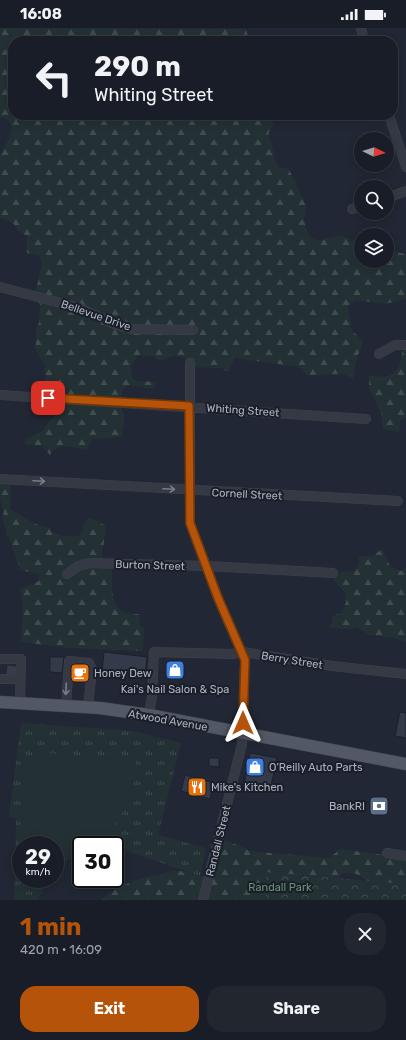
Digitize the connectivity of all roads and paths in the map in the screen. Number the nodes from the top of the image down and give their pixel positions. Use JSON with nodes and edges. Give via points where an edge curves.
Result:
{"nodes":[{"id":1,"x":391,"y":120,"type":"edge"},
{"id":2,"x":405,"y":161,"type":"edge"},
{"id":3,"x":406,"y":191,"type":"edge"},
{"id":4,"x":394,"y":195,"type":"edge"},
{"id":5,"x":0,"y":287,"type":"edge"},
{"id":6,"x":193,"y":330,"type":"dead end"},
{"id":7,"x":406,"y":345,"type":"edge"},
{"id":8,"x":379,"y":354,"type":"dead end"},
{"id":9,"x":190,"y":363,"type":"dead end"},
{"id":10,"x":0,"y":395,"type":"edge"},
{"id":11,"x":189,"y":406,"type":"junction"},
{"id":12,"x":366,"y":419,"type":"dead end"},
{"id":13,"x":0,"y":479,"type":"edge"},
{"id":14,"x":189,"y":490,"type":"junction"},
{"id":15,"x":398,"y":501,"type":"dead end"},
{"id":16,"x":206,"y":566,"type":"junction"},
{"id":17,"x":333,"y":573,"type":"dead end"},
{"id":18,"x":67,"y":574,"type":"dead end"},
{"id":19,"x":243,"y":652,"type":"junction"},
{"id":20,"x":0,"y":658,"type":"edge"},
{"id":21,"x":406,"y":674,"type":"edge"},
{"id":22,"x":14,"y":678,"type":"junction"},
{"id":23,"x":0,"y":679,"type":"edge"},
{"id":24,"x":0,"y":702,"type":"edge"},
{"id":25,"x":20,"y":703,"type":"junction"},
{"id":26,"x":66,"y":706,"type":"junction"},
{"id":27,"x":88,"y":707,"type":"junction"},
{"id":28,"x":149,"y":715,"type":"junction"},
{"id":29,"x":243,"y":734,"type":"junction"},
{"id":30,"x":406,"y":764,"type":"edge"},
{"id":31,"x":387,"y":853,"type":"dead end"},
{"id":32,"x":406,"y":856,"type":"edge"},
{"id":33,"x":203,"y":900,"type":"edge"}],
"edges":[{"from":1,"to":2,"type":"street"},
{"from":3,"to":4,"type":"street"},
{"from":5,"to":6,"type":"street","name":"Bellevue Drive","via":[[80,308],[116,325],[132,329]]},
{"from":7,"to":8,"type":"street","via":[[395,345]]},
{"from":9,"to":11,"type":"street","name":"Randall Street"},
{"from":10,"to":11,"type":"street","name":"Whiting Street"},
{"from":11,"to":12,"type":"street","name":"Whiting Street"},
{"from":11,"to":14,"type":"street","name":"Randall Street"},
{"from":13,"to":14,"type":"street","name":"Cornell Street","one_way":true},
{"from":14,"to":15,"type":"street","name":"Cornell Street"},
{"from":14,"to":16,"type":"street","name":"Randall Street","via":[[190,523]]},
{"from":16,"to":17,"type":"street","name":"Burton Street"},
{"from":16,"to":18,"type":"street","name":"Burton Street","via":[[89,563],[78,566]]},
{"from":16,"to":19,"type":"street","name":"Randall Street"},
{"from":19,"to":21,"type":"street","name":"Berry Street"},
{"from":19,"to":28,"type":"street","name":"Berry Street","via":[[154,652]]},
{"from":19,"to":29,"type":"street","name":"Randall Street"},
{"from":20,"to":22,"type":"street","via":[[12,662],[20,659]]},
{"from":22,"to":23,"type":"street"},
{"from":22,"to":25,"type":"street"},
{"from":24,"to":25,"type":"main road","name":"Atwood Avenue"},
{"from":25,"to":26,"type":"main road","name":"Atwood Avenue"},
{"from":26,"to":27,"type":"main road","name":"Atwood Avenue"},
{"from":27,"to":26,"type":"street","one_way":true,"via":[[92,669],[89,663],[69,662]]},
{"from":27,"to":28,"type":"main road","name":"Atwood Avenue"},
{"from":28,"to":29,"type":"main road","name":"Atwood Avenue"},
{"from":29,"to":30,"type":"main road","name":"Atwood Avenue"},
{"from":29,"to":33,"type":"street","name":"Randall Street"},
{"from":31,"to":32,"type":"street"}]}
